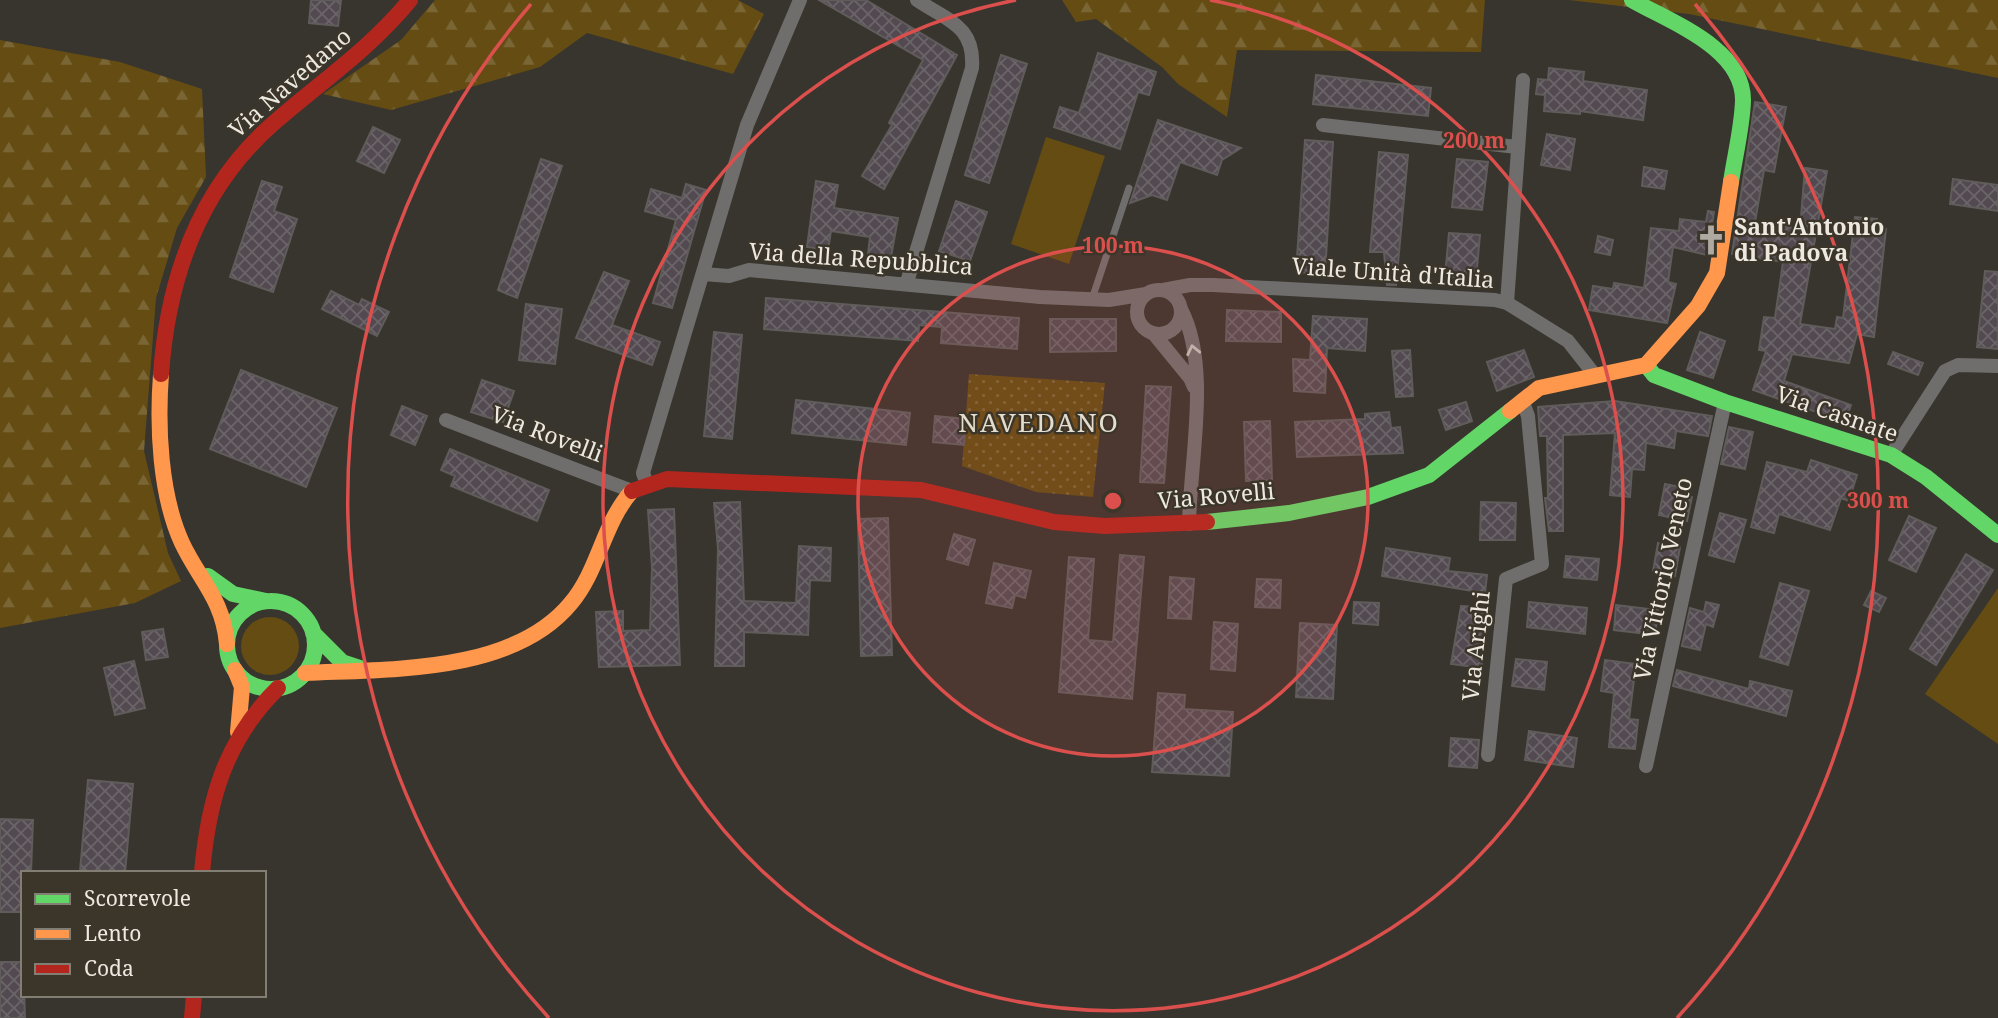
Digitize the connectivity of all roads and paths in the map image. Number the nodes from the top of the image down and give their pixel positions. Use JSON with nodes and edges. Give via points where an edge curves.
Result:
{"nodes":[{"id":1,"x":410,"y":0,"type":"edge"},
{"id":2,"x":800,"y":0,"type":"edge"},
{"id":3,"x":917,"y":0,"type":"edge"},
{"id":4,"x":1632,"y":0,"type":"edge"},
{"id":5,"x":1523,"y":80,"type":"dead end"},
{"id":6,"x":1323,"y":125,"type":"dead end"},
{"id":7,"x":1517,"y":147,"type":"junction"},
{"id":8,"x":1129,"y":188,"type":"dead end"},
{"id":9,"x":703,"y":274,"type":"junction"},
{"id":10,"x":907,"y":282,"type":"junction"},
{"id":11,"x":1163,"y":290,"type":"junction"},
{"id":12,"x":1146,"y":294,"type":"junction"},
{"id":13,"x":1092,"y":299,"type":"junction"},
{"id":14,"x":1109,"y":300,"type":"junction"},
{"id":15,"x":1507,"y":303,"type":"junction"},
{"id":16,"x":1181,"y":309,"type":"junction"},
{"id":17,"x":1138,"y":317,"type":"junction"},
{"id":18,"x":1154,"y":334,"type":"junction"},
{"id":19,"x":1646,"y":365,"type":"junction"},
{"id":20,"x":1998,"y":366,"type":"edge"},
{"id":21,"x":1594,"y":374,"type":"junction"},
{"id":22,"x":1195,"y":392,"type":"junction"},
{"id":23,"x":1522,"y":400,"type":"junction"},
{"id":24,"x":1725,"y":401,"type":"junction"},
{"id":25,"x":446,"y":420,"type":"dead end"},
{"id":26,"x":1891,"y":455,"type":"junction"},
{"id":27,"x":640,"y":487,"type":"junction"},
{"id":28,"x":1189,"y":524,"type":"junction"},
{"id":29,"x":1998,"y":535,"type":"edge"},
{"id":30,"x":196,"y":567,"type":"junction"},
{"id":31,"x":266,"y":601,"type":"junction"},
{"id":32,"x":313,"y":633,"type":"junction"},
{"id":33,"x":227,"y":644,"type":"junction"},
{"id":34,"x":234,"y":669,"type":"junction"},
{"id":35,"x":368,"y":669,"type":"junction"},
{"id":36,"x":305,"y":673,"type":"junction"},
{"id":37,"x":278,"y":688,"type":"junction"},
{"id":38,"x":238,"y":732,"type":"junction"},
{"id":39,"x":1488,"y":755,"type":"dead end"},
{"id":40,"x":1646,"y":766,"type":"dead end"},
{"id":41,"x":202,"y":871,"type":"edge"},
{"id":42,"x":194,"y":997,"type":"edge"},
{"id":43,"x":192,"y":1018,"type":"edge"}],
"edges":[{"from":1,"to":30,"type":"street","name":"Via Navedano","via":[[375,39],[257,138],[204,205],[187,238],[166,327],[159,382],[160,429],[173,519]]},
{"from":2,"to":9,"type":"street","via":[[747,125]]},
{"from":3,"to":10,"type":"street","via":[[961,29],[973,50],[972,68]]},
{"from":4,"to":19,"type":"street","via":[[1730,62],[1743,99],[1717,273],[1698,306]]},
{"from":5,"to":7,"type":"street"},
{"from":6,"to":7,"type":"street"},
{"from":7,"to":15,"type":"street"},
{"from":8,"to":13,"type":"lane"},
{"from":9,"to":10,"type":"street","name":"Via della Repubblica","via":[[729,276],[750,270]]},
{"from":9,"to":27,"type":"street"},
{"from":10,"to":13,"type":"street","name":"Via della Repubblica"},
{"from":11,"to":12,"type":"street"},
{"from":11,"to":15,"type":"street","name":"Viale Unità d'Italia","via":[[1213,285]]},
{"from":11,"to":16,"type":"street","via":[[1172,294]]},
{"from":12,"to":14,"type":"street"},
{"from":12,"to":17,"type":"street"},
{"from":13,"to":14,"type":"street","name":"Via della Repubblica"},
{"from":14,"to":17,"type":"street"},
{"from":15,"to":21,"type":"street","name":"Viale Unità d'Italia","via":[[1568,341]]},
{"from":16,"to":18,"type":"street","via":[[1177,326]]},
{"from":22,"to":16,"type":"street","one_way":true,"via":[[1196,366]]},
{"from":17,"to":18,"type":"street"},
{"from":18,"to":22,"type":"street","via":[[1190,378]]},
{"from":19,"to":21,"type":"street","name":"Via Rovelli"},
{"from":19,"to":24,"type":"street","name":"Via Casnate","via":[[1654,375]]},
{"from":20,"to":26,"type":"street","via":[[1958,365],[1945,371]]},
{"from":21,"to":23,"type":"street","name":"Via Rovelli","via":[[1539,388]]},
{"from":22,"to":28,"type":"street"},
{"from":23,"to":28,"type":"street","name":"Via Rovelli","via":[[1429,475],[1402,486],[1289,513]]},
{"from":23,"to":39,"type":"street","name":"Via Arighi","via":[[1528,416],[1542,564],[1506,579]]},
{"from":24,"to":26,"type":"street","name":"Via Casnate"},
{"from":24,"to":40,"type":"street","name":"Via Vittorio Veneto"},
{"from":25,"to":27,"type":"street","name":"Via Rovelli"},
{"from":26,"to":29,"type":"street","name":"Via Casnate"},
{"from":27,"to":28,"type":"street","name":"Via Rovelli","via":[[667,479],[921,490],[1054,522]]},
{"from":27,"to":35,"type":"street","via":[[619,508],[582,588],[563,613],[538,632],[480,657]]},
{"from":30,"to":31,"type":"street","via":[[233,594]]},
{"from":30,"to":33,"type":"street","name":"Via Navedano","via":[[219,600],[226,618]]},
{"from":31,"to":32,"type":"street","via":[[295,608]]},
{"from":31,"to":33,"type":"street","via":[[239,615]]},
{"from":32,"to":35,"type":"street","via":[[342,662]]},
{"from":32,"to":36,"type":"street","via":[[313,658]]},
{"from":33,"to":34,"type":"street"},
{"from":34,"to":37,"type":"street","via":[[249,682]]},
{"from":34,"to":38,"type":"street","via":[[242,687]]},
{"from":35,"to":36,"type":"street"},
{"from":36,"to":37,"type":"street"},
{"from":37,"to":38,"type":"street"},
{"from":38,"to":41,"type":"street","via":[[217,778],[205,828]]},
{"from":42,"to":43,"type":"street"}]}
